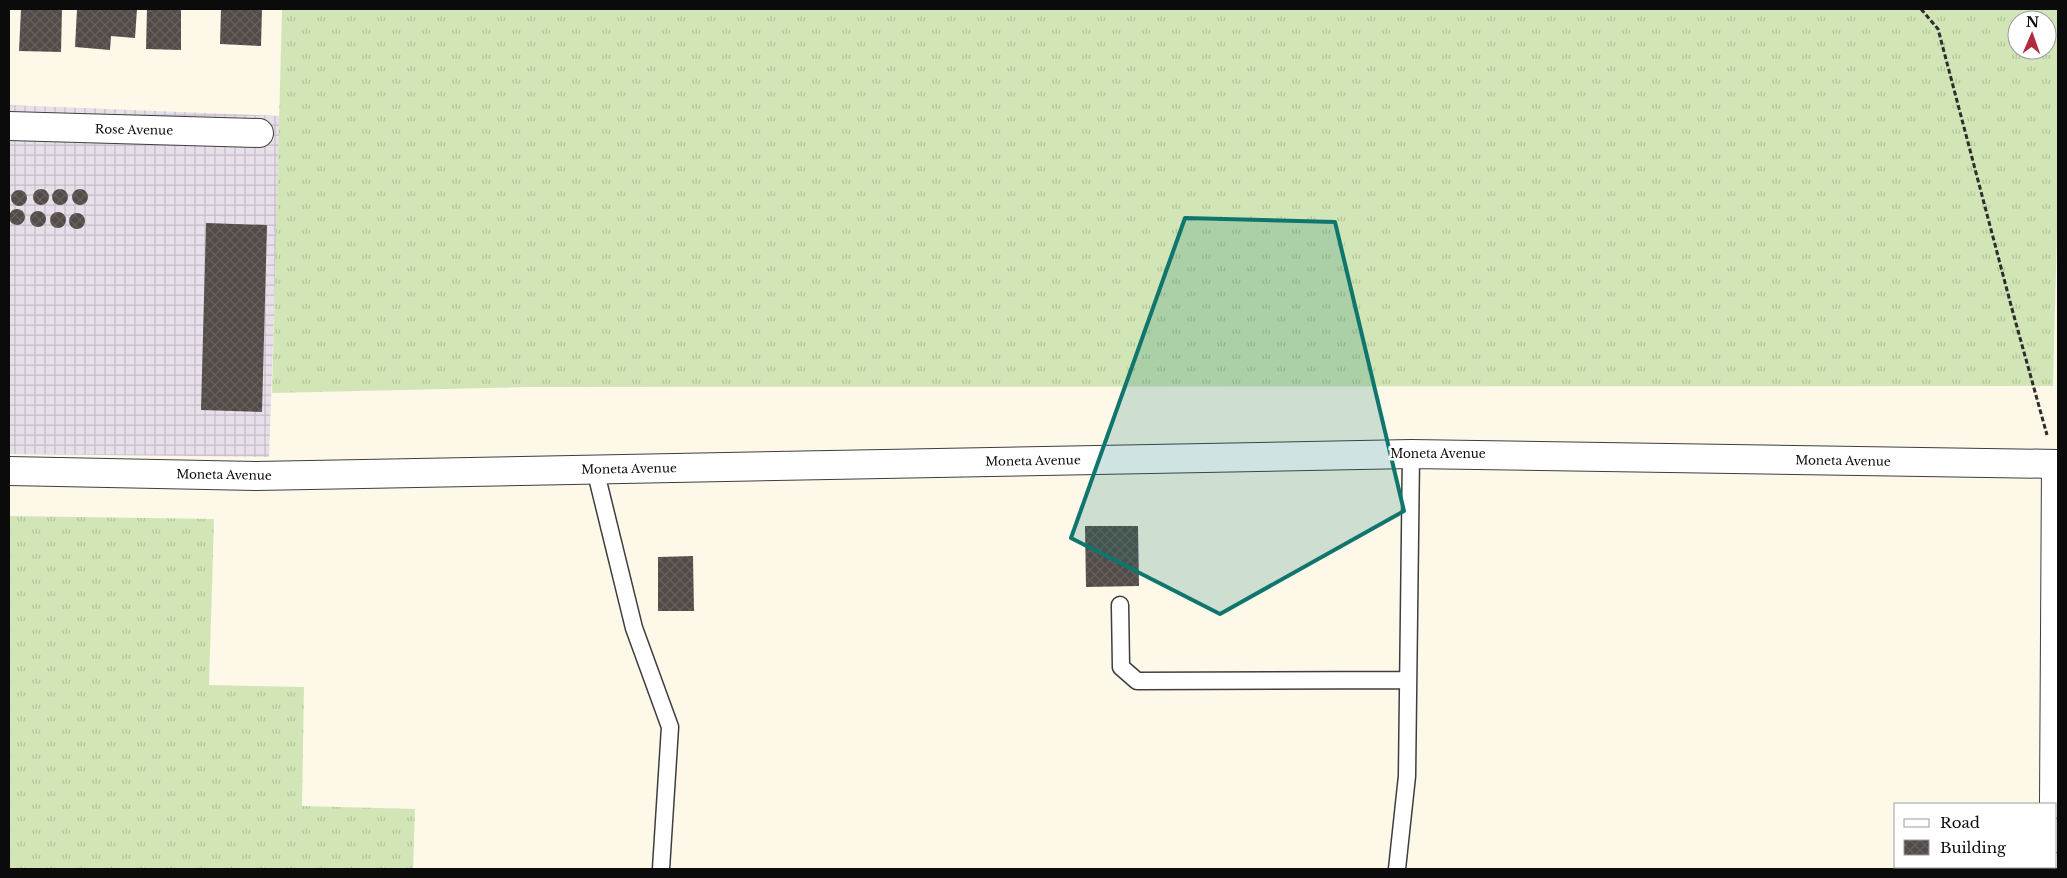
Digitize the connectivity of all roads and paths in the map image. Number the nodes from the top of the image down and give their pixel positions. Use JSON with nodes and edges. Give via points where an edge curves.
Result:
{"nodes":[{"id":1,"x":1921,"y":9,"type":"edge"},
{"id":2,"x":9,"y":126,"type":"edge"},
{"id":3,"x":259,"y":133,"type":"dead end"},
{"id":4,"x":1411,"y":454,"type":"junction"},
{"id":5,"x":2057,"y":464,"type":"edge"},
{"id":6,"x":595,"y":469,"type":"junction"},
{"id":7,"x":9,"y":471,"type":"edge"},
{"id":8,"x":1120,"y":604,"type":"dead end"},
{"id":9,"x":1408,"y":680,"type":"junction"},
{"id":10,"x":2054,"y":803,"type":"edge"},
{"id":11,"x":661,"y":869,"type":"edge"},
{"id":12,"x":1397,"y":869,"type":"edge"}],
"edges":[{"from":1,"to":5,"type":"path","via":[[1938,29],[2012,309]]},
{"from":2,"to":3,"type":"street","name":"Rose Avenue"},
{"from":4,"to":5,"type":"street","name":"Moneta Avenue"},
{"from":4,"to":6,"type":"street","name":"Moneta Avenue"},
{"from":4,"to":9,"type":"lane"},
{"from":5,"to":10,"type":"street"},
{"from":6,"to":7,"type":"street","name":"Moneta Avenue","via":[[256,476]]},
{"from":6,"to":11,"type":"lane","via":[[634,628],[670,727]]},
{"from":8,"to":9,"type":"lane","via":[[1121,667],[1137,681]]},
{"from":9,"to":12,"type":"lane","via":[[1407,776]]}]}
